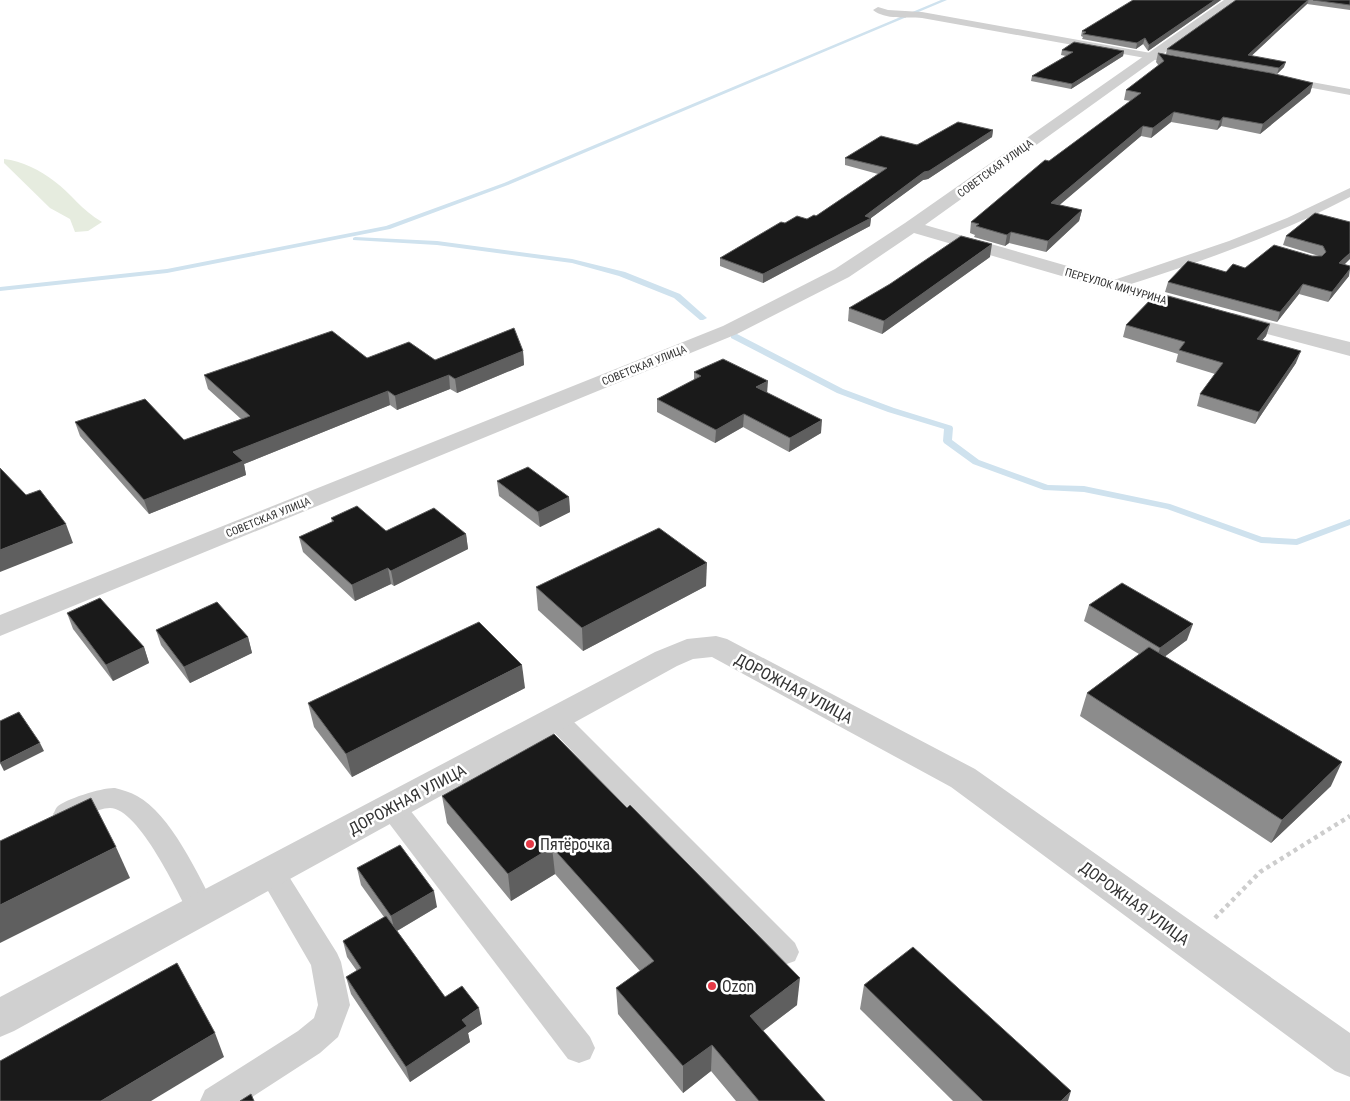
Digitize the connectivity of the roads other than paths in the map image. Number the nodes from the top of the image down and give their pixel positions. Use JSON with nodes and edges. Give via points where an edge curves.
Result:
{"nodes":[{"id":1,"x":1232,"y":0,"type":"edge"},
{"id":2,"x":878,"y":10,"type":"dead end"},
{"id":3,"x":1152,"y":56,"type":"junction"},
{"id":4,"x":1186,"y":62,"type":"edge"},
{"id":5,"x":1270,"y":78,"type":"edge"},
{"id":6,"x":1350,"y":92,"type":"edge"},
{"id":7,"x":1350,"y":192,"type":"edge"},
{"id":8,"x":912,"y":227,"type":"junction"},
{"id":9,"x":1248,"y":240,"type":"junction"},
{"id":10,"x":1267,"y":246,"type":"dead end"},
{"id":11,"x":1113,"y":285,"type":"junction"},
{"id":12,"x":1350,"y":349,"type":"edge"},
{"id":13,"x":0,"y":626,"type":"edge"},
{"id":14,"x":556,"y":719,"type":"junction"},
{"id":15,"x":392,"y":807,"type":"junction"},
{"id":16,"x":42,"y":826,"type":"edge"},
{"id":17,"x":271,"y":872,"type":"junction"},
{"id":18,"x":201,"y":909,"type":"junction"},
{"id":19,"x":784,"y":952,"type":"dead end"},
{"id":20,"x":0,"y":1018,"type":"edge"},
{"id":21,"x":579,"y":1048,"type":"dead end"},
{"id":22,"x":1350,"y":1057,"type":"edge"},
{"id":23,"x":217,"y":1101,"type":"edge"}],
"edges":[{"from":1,"to":3,"type":"street","name":"СОВЕТСКАЯ УЛИЦА"},
{"from":2,"to":3,"type":"lane"},
{"from":3,"to":4,"type":"lane"},
{"from":3,"to":8,"type":"street","name":"СОВЕТСКАЯ УЛИЦА"},
{"from":5,"to":6,"type":"lane"},
{"from":7,"to":9,"type":"lane"},
{"from":8,"to":11,"type":"street","name":"ПЕРЕУЛОК МИЧУРИНА"},
{"from":8,"to":13,"type":"street","name":"СОВЕТСКАЯ УЛИЦА","via":[[842,273],[730,330]]},
{"from":9,"to":10,"type":"lane"},
{"from":9,"to":11,"type":"lane"},
{"from":11,"to":12,"type":"street","name":"ПЕРЕУЛОК МИЧУРИНА"},
{"from":14,"to":15,"type":"street","name":"ДОРОЖНАЯ УЛИЦА"},
{"from":14,"to":19,"type":"lane"},
{"from":14,"to":22,"type":"street","name":"ДОРОЖНАЯ УЛИЦА","via":[[687,649],[716,646],[963,778]]},
{"from":15,"to":17,"type":"street","name":"ДОРОЖНАЯ УЛИЦА"},
{"from":15,"to":21,"type":"lane"},
{"from":16,"to":18,"type":"lane","via":[[90,804],[114,798],[135,807],[172,853]]},
{"from":17,"to":18,"type":"street","name":"ДОРОЖНАЯ УЛИЦА"},
{"from":17,"to":23,"type":"lane","via":[[326,962],[334,1006],[327,1026],[309,1042]]},
{"from":18,"to":20,"type":"street","name":"ДОРОЖНАЯ УЛИЦА"}]}
